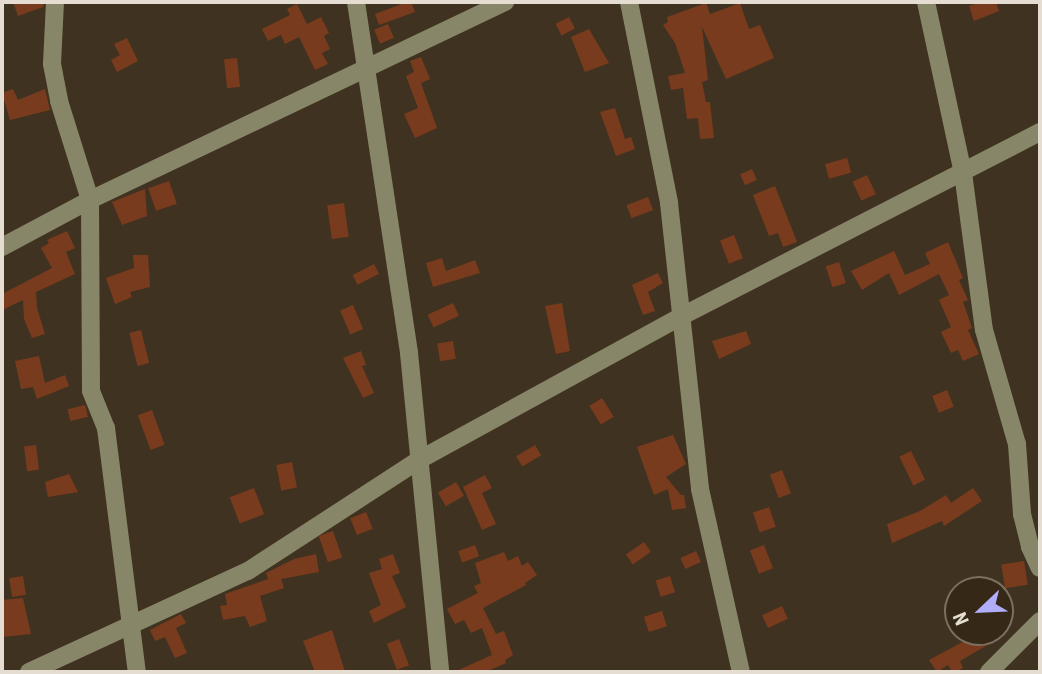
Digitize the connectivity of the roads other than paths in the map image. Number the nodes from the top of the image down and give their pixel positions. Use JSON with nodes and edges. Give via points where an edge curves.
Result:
{"nodes":[{"id":1,"x":55,"y":2,"type":"edge"},
{"id":2,"x":356,"y":2,"type":"edge"},
{"id":3,"x":505,"y":2,"type":"edge"},
{"id":4,"x":629,"y":2,"type":"edge"},
{"id":5,"x":926,"y":2,"type":"edge"},
{"id":6,"x":368,"y":66,"type":"junction"},
{"id":7,"x":1040,"y":132,"type":"edge"},
{"id":8,"x":963,"y":173,"type":"junction"},
{"id":9,"x":90,"y":200,"type":"junction"},
{"id":10,"x":2,"y":247,"type":"edge"},
{"id":11,"x":682,"y":316,"type":"junction"},
{"id":12,"x":419,"y":460,"type":"junction"},
{"id":13,"x":1040,"y":568,"type":"edge"},
{"id":14,"x":1040,"y":621,"type":"edge"},
{"id":15,"x":130,"y":625,"type":"junction"},
{"id":16,"x":29,"y":672,"type":"edge"},
{"id":17,"x":137,"y":672,"type":"edge"},
{"id":18,"x":440,"y":672,"type":"edge"},
{"id":19,"x":741,"y":672,"type":"edge"},
{"id":20,"x":989,"y":672,"type":"edge"}],
"edges":[{"from":1,"to":9,"type":"street","via":[[52,64]]},
{"from":2,"to":6,"type":"street"},
{"from":3,"to":6,"type":"street"},
{"from":4,"to":11,"type":"street","via":[[669,203]]},
{"from":5,"to":8,"type":"street"},
{"from":6,"to":9,"type":"street"},
{"from":6,"to":12,"type":"street","via":[[409,353]]},
{"from":7,"to":8,"type":"street"},
{"from":8,"to":11,"type":"street"},
{"from":8,"to":13,"type":"street","via":[[984,330],[1017,444],[1022,514]]},
{"from":9,"to":10,"type":"street"},
{"from":9,"to":15,"type":"street","via":[[90,391],[106,428]]},
{"from":11,"to":12,"type":"street"},
{"from":11,"to":19,"type":"street","via":[[699,489]]},
{"from":12,"to":15,"type":"street","via":[[248,570]]},
{"from":12,"to":18,"type":"street"},
{"from":14,"to":20,"type":"street"},
{"from":15,"to":16,"type":"street"},
{"from":15,"to":17,"type":"street"}]}
